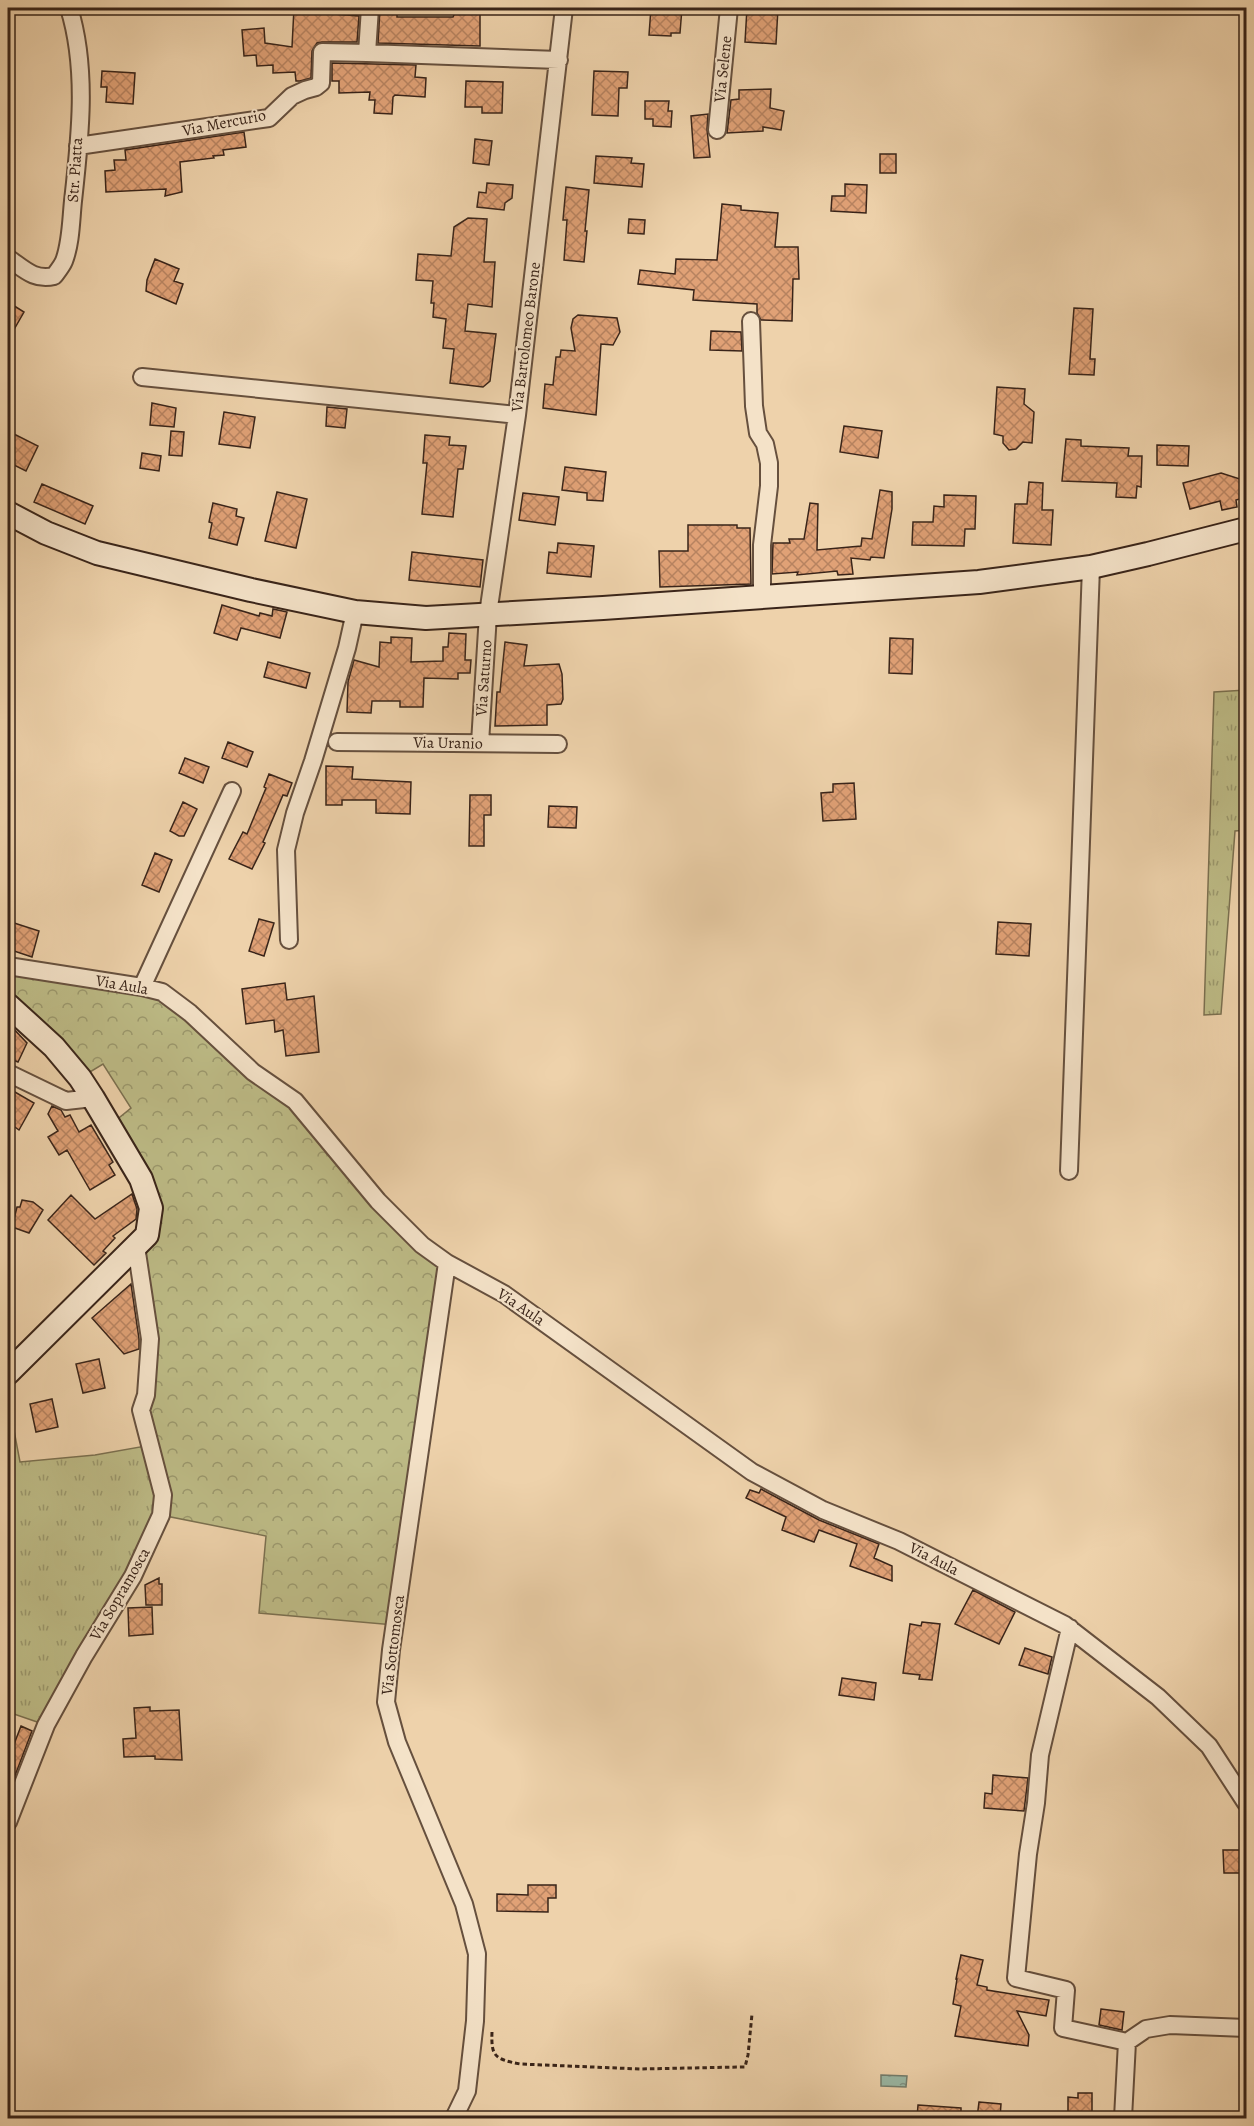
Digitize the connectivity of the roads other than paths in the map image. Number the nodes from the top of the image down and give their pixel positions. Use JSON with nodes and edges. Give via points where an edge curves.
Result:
{"nodes":[{"id":1,"x":69,"y":8,"type":"edge"},
{"id":2,"x":370,"y":8,"type":"edge"},
{"id":3,"x":564,"y":8,"type":"edge"},
{"id":4,"x":729,"y":8,"type":"edge"},
{"id":5,"x":368,"y":53,"type":"junction"},
{"id":6,"x":559,"y":60,"type":"junction"},
{"id":7,"x":717,"y":130,"type":"dead end"},
{"id":8,"x":78,"y":146,"type":"junction"},
{"id":9,"x":8,"y":258,"type":"edge"},
{"id":10,"x":751,"y":321,"type":"dead end"},
{"id":11,"x":142,"y":377,"type":"dead end"},
{"id":12,"x":517,"y":415,"type":"junction"},
{"id":13,"x":8,"y":513,"type":"edge"},
{"id":14,"x":1246,"y":529,"type":"edge"},
{"id":15,"x":1091,"y":567,"type":"junction"},
{"id":16,"x":762,"y":597,"type":"junction"},
{"id":17,"x":355,"y":612,"type":"junction"},
{"id":18,"x":488,"y":614,"type":"junction"},
{"id":19,"x":337,"y":742,"type":"dead end"},
{"id":20,"x":480,"y":743,"type":"junction"},
{"id":21,"x":558,"y":744,"type":"dead end"},
{"id":22,"x":232,"y":791,"type":"dead end"},
{"id":23,"x":289,"y":940,"type":"dead end"},
{"id":24,"x":8,"y":966,"type":"edge"},
{"id":25,"x":142,"y":987,"type":"junction"},
{"id":26,"x":8,"y":1005,"type":"edge"},
{"id":27,"x":8,"y":1073,"type":"edge"},
{"id":28,"x":93,"y":1098,"type":"junction"},
{"id":29,"x":1069,"y":1171,"type":"dead end"},
{"id":30,"x":136,"y":1246,"type":"junction"},
{"id":31,"x":447,"y":1263,"type":"junction"},
{"id":32,"x":8,"y":1373,"type":"edge"},
{"id":33,"x":1070,"y":1628,"type":"junction"},
{"id":34,"x":1246,"y":1803,"type":"edge"},
{"id":35,"x":8,"y":1822,"type":"edge"},
{"id":36,"x":1246,"y":2028,"type":"edge"},
{"id":37,"x":1127,"y":2042,"type":"junction"},
{"id":38,"x":454,"y":2118,"type":"edge"},
{"id":39,"x":1123,"y":2118,"type":"edge"}],
"edges":[{"from":1,"to":8,"type":"street","name":"Str. Piatta","via":[[76,31],[80,81]]},
{"from":2,"to":5,"type":"street"},
{"from":3,"to":6,"type":"street","name":"Via Bartolomeo Barone"},
{"from":4,"to":7,"type":"street","name":"Via Selene"},
{"from":5,"to":6,"type":"street","name":"Via Mercurio"},
{"from":5,"to":8,"type":"street","name":"Via Mercurio","via":[[322,52],[321,83],[292,96],[269,118]]},
{"from":6,"to":12,"type":"street","name":"Via Bartolomeo Barone"},
{"from":8,"to":9,"type":"street","name":"Str. Piatta","via":[[64,262],[54,276],[43,279]]},
{"from":10,"to":16,"type":"street","via":[[754,406],[758,433],[769,463]]},
{"from":11,"to":12,"type":"street"},
{"from":12,"to":18,"type":"street","name":"Via Bartolomeo Barone"},
{"from":13,"to":17,"type":"main road","via":[[97,553]]},
{"from":14,"to":15,"type":"main road"},
{"from":15,"to":16,"type":"main road","via":[[979,582]]},
{"from":15,"to":29,"type":"street"},
{"from":16,"to":18,"type":"main road"},
{"from":17,"to":18,"type":"main road","via":[[426,618]]},
{"from":17,"to":23,"type":"street","via":[[286,850]]},
{"from":18,"to":20,"type":"street","name":"Via Saturno"},
{"from":19,"to":20,"type":"street","name":"Via Uranio"},
{"from":20,"to":21,"type":"street","name":"Via Uranio"},
{"from":22,"to":25,"type":"street"},
{"from":24,"to":25,"type":"street","name":"Via Aula"},
{"from":25,"to":31,"type":"street","name":"Via Aula","via":[[162,992],[253,1072],[295,1101],[378,1201],[422,1245]]},
{"from":26,"to":28,"type":"main road","via":[[54,1047]]},
{"from":27,"to":28,"type":"street","via":[[66,1101]]},
{"from":28,"to":30,"type":"main road","via":[[141,1179],[151,1208],[147,1235]]},
{"from":30,"to":32,"type":"main road"},
{"from":30,"to":35,"type":"street","name":"Via Sopramosca","via":[[150,1339],[147,1387],[141,1410],[163,1494],[161,1515],[133,1576],[46,1725]]},
{"from":31,"to":33,"type":"street","name":"Via Aula","via":[[504,1294],[752,1472]]},
{"from":31,"to":38,"type":"street","name":"Via Sottomosca","via":[[390,1650],[386,1702],[397,1742],[464,1904],[477,1954],[467,2091]]},
{"from":33,"to":34,"type":"street","name":"Via Aula","via":[[1158,1697],[1209,1746]]},
{"from":33,"to":37,"type":"street","via":[[1040,1755],[1016,1978],[1066,1990],[1063,2028]]},
{"from":36,"to":37,"type":"street","via":[[1170,2025],[1146,2029]]},
{"from":37,"to":39,"type":"street"}]}
